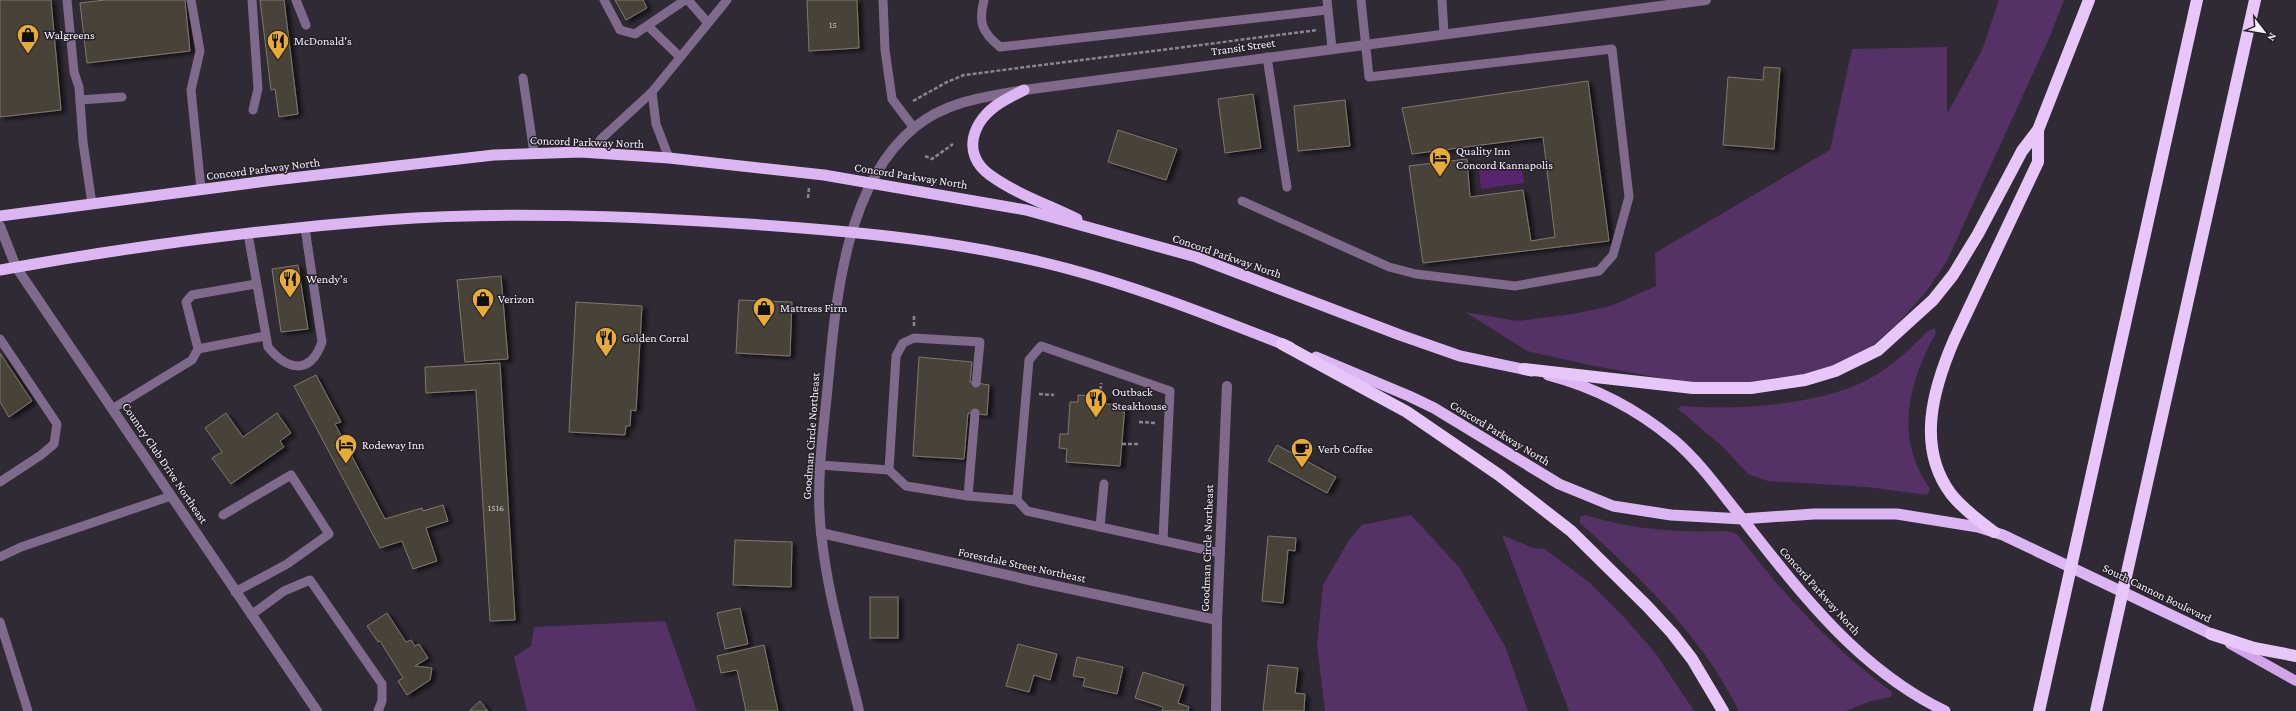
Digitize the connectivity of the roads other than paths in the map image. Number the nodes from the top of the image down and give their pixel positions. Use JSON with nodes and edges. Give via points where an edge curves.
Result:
{"nodes":[{"id":1,"x":67,"y":0,"type":"edge"},
{"id":2,"x":191,"y":0,"type":"edge"},
{"id":3,"x":252,"y":0,"type":"edge"},
{"id":4,"x":296,"y":0,"type":"edge"},
{"id":5,"x":604,"y":0,"type":"edge"},
{"id":6,"x":686,"y":0,"type":"edge"},
{"id":7,"x":727,"y":0,"type":"edge"},
{"id":8,"x":883,"y":0,"type":"edge"},
{"id":9,"x":984,"y":0,"type":"edge"},
{"id":10,"x":1327,"y":0,"type":"edge"},
{"id":11,"x":1361,"y":0,"type":"edge"},
{"id":12,"x":1442,"y":0,"type":"edge"},
{"id":13,"x":1706,"y":0,"type":"edge"},
{"id":14,"x":2089,"y":0,"type":"edge"},
{"id":15,"x":2197,"y":0,"type":"edge"},
{"id":16,"x":2255,"y":0,"type":"edge"},
{"id":17,"x":1327,"y":10,"type":"junction"},
{"id":18,"x":708,"y":23,"type":"junction"},
{"id":19,"x":306,"y":25,"type":"dead end"},
{"id":20,"x":648,"y":26,"type":"junction"},
{"id":21,"x":1444,"y":34,"type":"junction"},
{"id":22,"x":1365,"y":44,"type":"junction"},
{"id":23,"x":1332,"y":48,"type":"junction"},
{"id":24,"x":680,"y":57,"type":"junction"},
{"id":25,"x":1267,"y":57,"type":"junction"},
{"id":26,"x":523,"y":78,"type":"dead end"},
{"id":27,"x":1024,"y":90,"type":"junction"},
{"id":28,"x":652,"y":92,"type":"junction"},
{"id":29,"x":122,"y":98,"type":"dead end"},
{"id":30,"x":80,"y":100,"type":"junction"},
{"id":31,"x":252,"y":110,"type":"dead end"},
{"id":32,"x":914,"y":128,"type":"junction"},
{"id":33,"x":2038,"y":130,"type":"junction"},
{"id":34,"x":534,"y":153,"type":"junction"},
{"id":35,"x":595,"y":153,"type":"junction"},
{"id":36,"x":669,"y":158,"type":"junction"},
{"id":37,"x":872,"y":183,"type":"junction"},
{"id":38,"x":1287,"y":187,"type":"dead end"},
{"id":39,"x":201,"y":189,"type":"junction"},
{"id":40,"x":1242,"y":201,"type":"dead end"},
{"id":41,"x":92,"y":204,"type":"junction"},
{"id":42,"x":0,"y":216,"type":"edge"},
{"id":43,"x":0,"y":226,"type":"edge"},
{"id":44,"x":305,"y":228,"type":"junction"},
{"id":45,"x":1099,"y":230,"type":"junction"},
{"id":46,"x":852,"y":232,"type":"junction"},
{"id":47,"x":248,"y":234,"type":"junction"},
{"id":48,"x":16,"y":267,"type":"junction"},
{"id":49,"x":0,"y":270,"type":"edge"},
{"id":50,"x":256,"y":284,"type":"junction"},
{"id":51,"x":266,"y":336,"type":"junction"},
{"id":52,"x":0,"y":339,"type":"edge"},
{"id":53,"x":1282,"y":344,"type":"junction"},
{"id":54,"x":198,"y":349,"type":"junction"},
{"id":55,"x":1524,"y":369,"type":"junction"},
{"id":56,"x":976,"y":383,"type":"dead end"},
{"id":57,"x":1227,"y":386,"type":"dead end"},
{"id":58,"x":112,"y":409,"type":"junction"},
{"id":59,"x":974,"y":413,"type":"dead end"},
{"id":60,"x":820,"y":465,"type":"junction"},
{"id":61,"x":889,"y":470,"type":"junction"},
{"id":62,"x":0,"y":482,"type":"edge"},
{"id":63,"x":1104,"y":484,"type":"dead end"},
{"id":64,"x":171,"y":496,"type":"junction"},
{"id":65,"x":968,"y":496,"type":"junction"},
{"id":66,"x":1017,"y":500,"type":"junction"},
{"id":67,"x":223,"y":515,"type":"dead end"},
{"id":68,"x":1742,"y":519,"type":"junction"},
{"id":69,"x":1100,"y":527,"type":"junction"},
{"id":70,"x":821,"y":533,"type":"junction"},
{"id":71,"x":1998,"y":534,"type":"junction"},
{"id":72,"x":1163,"y":540,"type":"junction"},
{"id":73,"x":1220,"y":553,"type":"junction"},
{"id":74,"x":0,"y":556,"type":"edge"},
{"id":75,"x":235,"y":592,"type":"junction"},
{"id":76,"x":251,"y":615,"type":"junction"},
{"id":77,"x":1217,"y":620,"type":"junction"},
{"id":78,"x":0,"y":622,"type":"edge"},
{"id":79,"x":2211,"y":634,"type":"junction"},
{"id":80,"x":2296,"y":656,"type":"edge"},
{"id":81,"x":2296,"y":681,"type":"edge"},
{"id":82,"x":28,"y":711,"type":"edge"},
{"id":83,"x":317,"y":711,"type":"edge"},
{"id":84,"x":378,"y":711,"type":"edge"},
{"id":85,"x":859,"y":711,"type":"edge"},
{"id":86,"x":1216,"y":711,"type":"edge"},
{"id":87,"x":1722,"y":711,"type":"edge"},
{"id":88,"x":1945,"y":711,"type":"edge"},
{"id":89,"x":2039,"y":711,"type":"edge"},
{"id":90,"x":2096,"y":711,"type":"edge"}],
"edges":[{"from":1,"to":30,"type":"lane","via":[[74,72]]},
{"from":2,"to":39,"type":"lane","via":[[200,51],[191,90]]},
{"from":3,"to":31,"type":"lane","via":[[258,89]]},
{"from":4,"to":19,"type":"lane"},
{"from":5,"to":20,"type":"lane","via":[[620,30],[635,34]]},
{"from":6,"to":18,"type":"lane"},
{"from":6,"to":20,"type":"lane"},
{"from":7,"to":18,"type":"lane"},
{"from":8,"to":32,"type":"lane","via":[[885,50],[892,99]]},
{"from":9,"to":17,"type":"lane","via":[[979,17],[988,37],[1000,47]]},
{"from":10,"to":17,"type":"lane"},
{"from":11,"to":22,"type":"lane"},
{"from":12,"to":21,"type":"lane"},
{"from":13,"to":21,"type":"street","name":"Transit Street"},
{"from":14,"to":33,"type":"highway"},
{"from":15,"to":89,"type":"highway"},
{"from":16,"to":90,"type":"highway"},
{"from":17,"to":23,"type":"lane"},
{"from":18,"to":24,"type":"lane"},
{"from":20,"to":24,"type":"lane"},
{"from":21,"to":22,"type":"street","name":"Transit Street"},
{"from":22,"to":23,"type":"street","name":"Transit Street"},
{"from":22,"to":40,"type":"lane","via":[[1369,77],[1612,49],[1629,197],[1613,255],[1598,272],[1515,286],[1416,274],[1389,266]]},
{"from":23,"to":25,"type":"street","name":"Transit Street"},
{"from":24,"to":28,"type":"lane"},
{"from":25,"to":27,"type":"street","name":"Transit Street"},
{"from":25,"to":38,"type":"lane"},
{"from":26,"to":34,"type":"lane"},
{"from":27,"to":32,"type":"street","name":"Transit Street","via":[[948,106]]},
{"from":27,"to":45,"type":"highway","via":[[999,103],[982,119],[973,134],[975,156],[990,175]]},
{"from":28,"to":35,"type":"lane","via":[[601,139]]},
{"from":28,"to":36,"type":"lane","via":[[656,124]]},
{"from":29,"to":30,"type":"lane"},
{"from":30,"to":41,"type":"lane"},
{"from":32,"to":37,"type":"street","name":"Transit Street","via":[[890,154]]},
{"from":33,"to":55,"type":"highway","via":[[2022,151],[1953,275],[1933,300],[1895,336],[1857,362],[1805,380],[1724,390]]},
{"from":33,"to":71,"type":"highway","via":[[2038,162],[1951,347],[1935,390],[1931,411],[1933,448],[1943,480],[1962,506]]},
{"from":34,"to":35,"type":"highway","name":"Concord Parkway North"},
{"from":34,"to":39,"type":"highway","name":"Concord Parkway North","via":[[494,155]]},
{"from":35,"to":36,"type":"highway","name":"Concord Parkway North"},
{"from":36,"to":37,"type":"highway","name":"Concord Parkway North"},
{"from":37,"to":45,"type":"highway","name":"Concord Parkway North","via":[[1026,210]]},
{"from":37,"to":46,"type":"street","name":"Transit Street"},
{"from":39,"to":41,"type":"highway","name":"Concord Parkway North"},
{"from":41,"to":42,"type":"highway","name":"Concord Parkway North"},
{"from":43,"to":48,"type":"street","name":"Country Club Drive Northeast"},
{"from":44,"to":46,"type":"highway","name":"Concord Parkway North","via":[[387,220],[474,216],[572,216],[675,219]]},
{"from":44,"to":47,"type":"highway","name":"Concord Parkway North"},
{"from":44,"to":51,"type":"lane","via":[[322,342],[318,354],[309,363],[297,367],[288,365],[268,347]]},
{"from":45,"to":55,"type":"highway","name":"Concord Parkway North","via":[[1196,257],[1460,356]]},
{"from":46,"to":53,"type":"highway","name":"Concord Parkway North","via":[[949,244],[1043,262],[1149,294]]},
{"from":46,"to":60,"type":"street","name":"Goodman Circle Northeast","via":[[832,341]]},
{"from":47,"to":48,"type":"highway","name":"Concord Parkway North","via":[[117,250]]},
{"from":47,"to":50,"type":"lane"},
{"from":48,"to":49,"type":"highway","name":"Concord Parkway North"},
{"from":48,"to":58,"type":"street","name":"Country Club Drive Northeast"},
{"from":50,"to":51,"type":"lane"},
{"from":50,"to":54,"type":"lane","via":[[192,295],[186,302]]},
{"from":51,"to":54,"type":"lane"},
{"from":52,"to":62,"type":"lane","via":[[57,424],[54,444],[42,455]]},
{"from":53,"to":68,"type":"highway","name":"Concord Parkway North","via":[[1434,408],[1553,480],[1591,498],[1638,512]]},
{"from":53,"to":87,"type":"highway","via":[[1407,412],[1499,475],[1571,530],[1672,633],[1692,659]]},
{"from":54,"to":58,"type":"lane","via":[[192,360]]},
{"from":55,"to":68,"type":"highway","name":"Concord Parkway North","via":[[1579,385],[1610,398],[1655,425],[1700,466]]},
{"from":56,"to":61,"type":"lane","via":[[980,342],[914,338],[903,343],[896,356]]},
{"from":57,"to":73,"type":"street","name":"Goodman Circle Northeast"},
{"from":58,"to":64,"type":"street","name":"Country Club Drive Northeast"},
{"from":59,"to":65,"type":"lane"},
{"from":60,"to":61,"type":"lane"},
{"from":60,"to":70,"type":"street","name":"Goodman Circle Northeast","via":[[818,489]]},
{"from":61,"to":65,"type":"lane","via":[[906,486]]},
{"from":63,"to":69,"type":"lane"},
{"from":64,"to":74,"type":"lane"},
{"from":64,"to":75,"type":"street","name":"Country Club Drive Northeast"},
{"from":65,"to":66,"type":"lane"},
{"from":66,"to":69,"type":"lane","via":[[1026,511]]},
{"from":66,"to":72,"type":"lane","via":[[1029,360],[1041,346],[1170,391]]},
{"from":67,"to":75,"type":"lane","via":[[291,475],[329,534],[287,564]]},
{"from":68,"to":71,"type":"highway","name":"Concord Parkway North","via":[[1814,514],[1897,514],[1943,520]]},
{"from":68,"to":88,"type":"highway","name":"Concord Parkway North","via":[[1814,608],[1852,647],[1896,682]]},
{"from":69,"to":72,"type":"lane"},
{"from":70,"to":77,"type":"street","name":"Forestdale Street Northeast"},
{"from":70,"to":85,"type":"street","name":"Goodman Circle Northeast","via":[[827,578]]},
{"from":71,"to":79,"type":"highway","name":"South Cannon Boulevard"},
{"from":72,"to":73,"type":"lane"},
{"from":73,"to":77,"type":"street","name":"Goodman Circle Northeast"},
{"from":75,"to":76,"type":"street","name":"Country Club Drive Northeast"},
{"from":76,"to":83,"type":"street","name":"Country Club Drive Northeast"},
{"from":76,"to":84,"type":"lane","via":[[284,591],[310,580],[382,684],[382,701]]},
{"from":77,"to":86,"type":"street","name":"Goodman Circle Northeast"},
{"from":78,"to":82,"type":"lane"},
{"from":79,"to":80,"type":"highway","via":[[2254,648]]},
{"from":79,"to":81,"type":"main road","name":"South Cannon Boulevard"}]}
